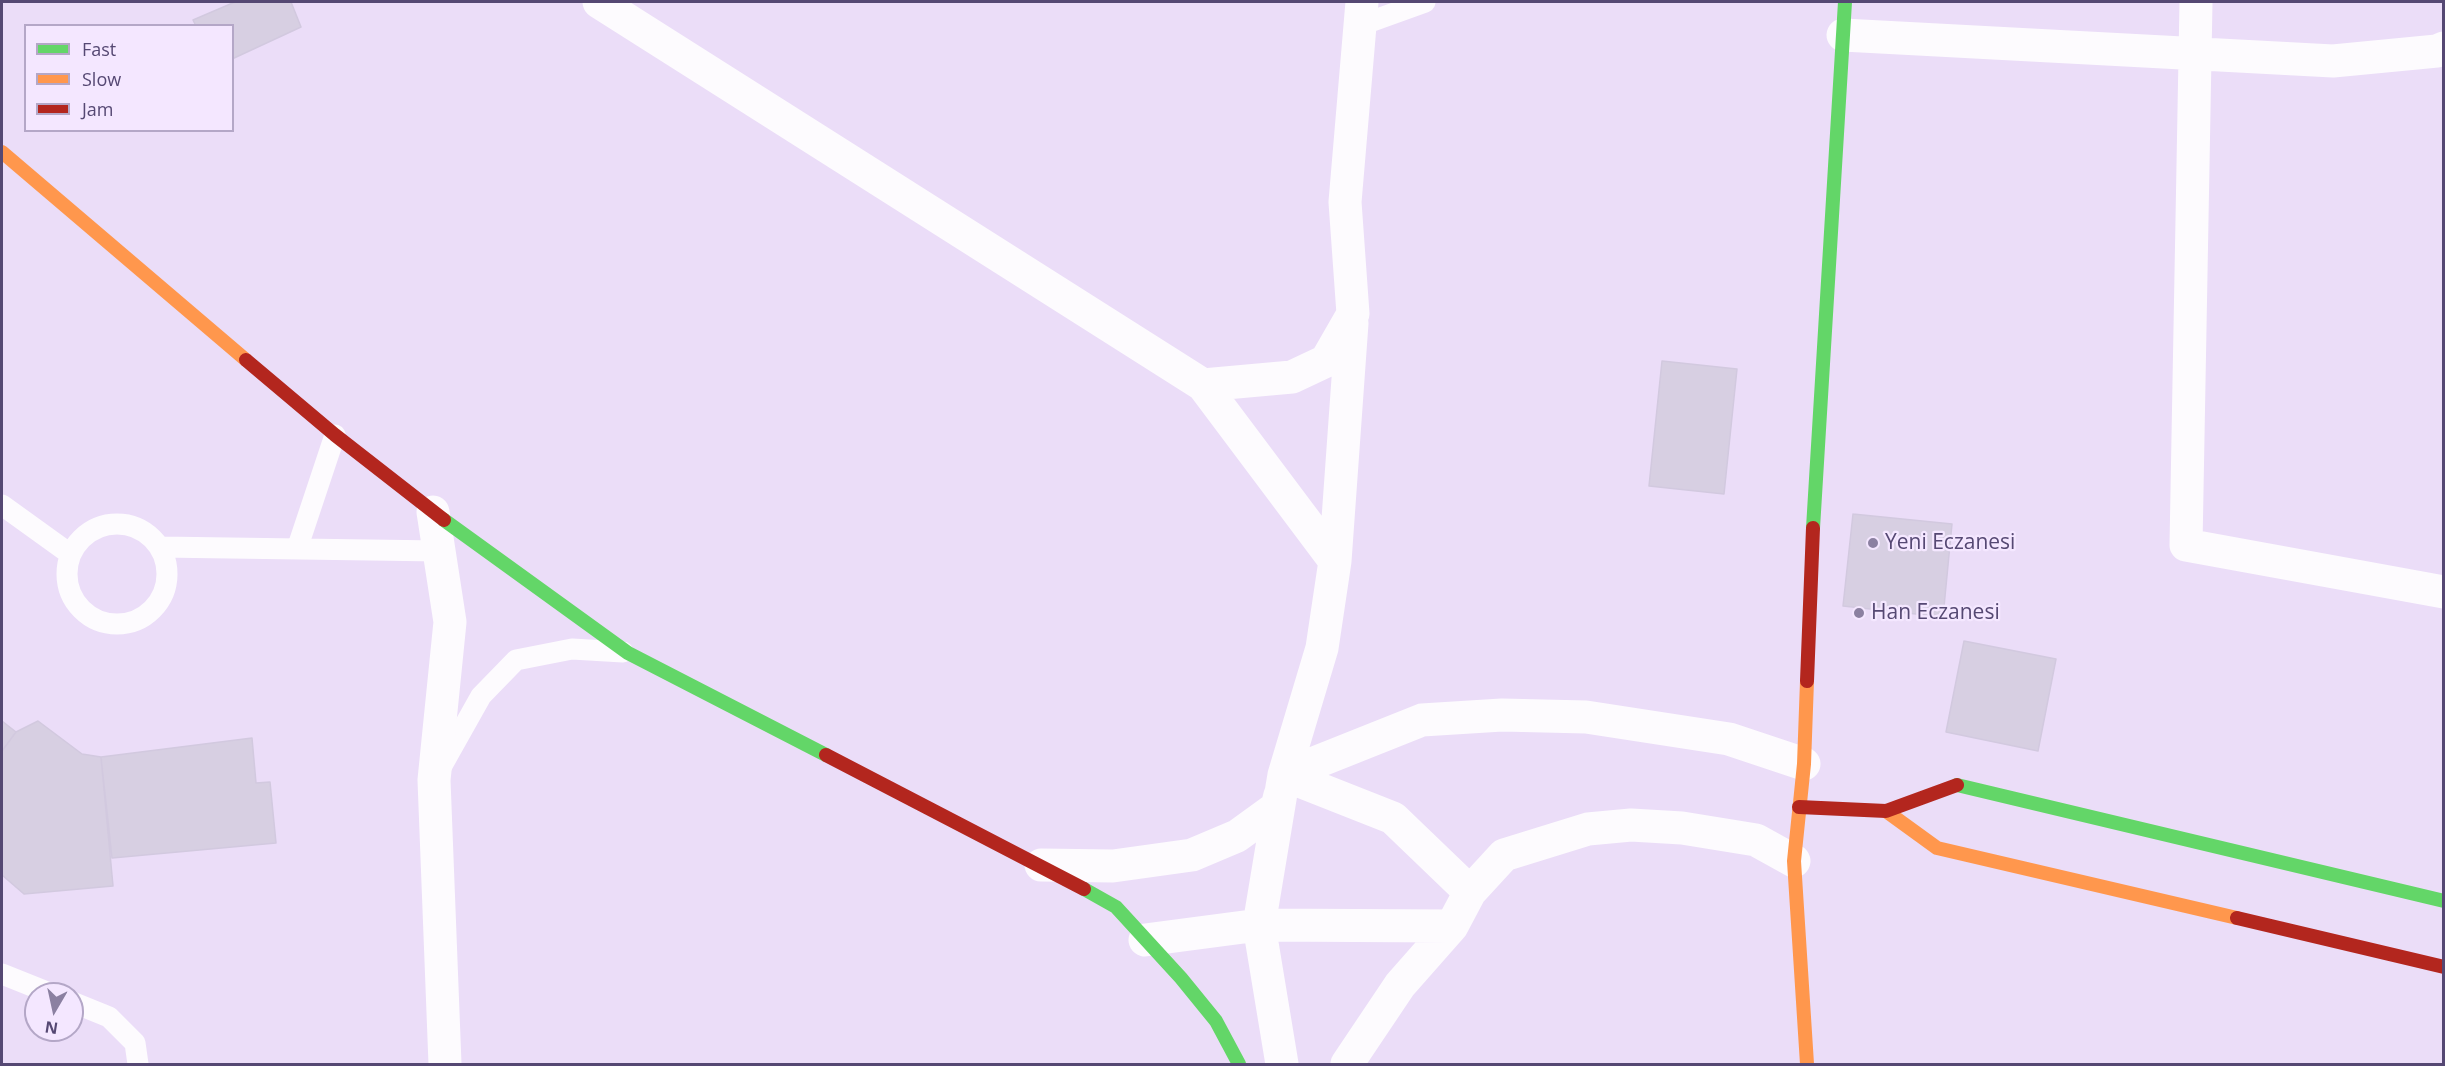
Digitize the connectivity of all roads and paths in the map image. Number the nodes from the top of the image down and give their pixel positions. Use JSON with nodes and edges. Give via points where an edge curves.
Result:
{"nodes":[{"id":1,"x":599,"y":2,"type":"edge"},
{"id":2,"x":1425,"y":2,"type":"edge"},
{"id":3,"x":1845,"y":2,"type":"edge"},
{"id":4,"x":2196,"y":2,"type":"edge"},
{"id":5,"x":1361,"y":13,"type":"edge"},
{"id":6,"x":1843,"y":35,"type":"junction"},
{"id":7,"x":2444,"y":48,"type":"edge"},
{"id":8,"x":2193,"y":54,"type":"junction"},
{"id":9,"x":2,"y":152,"type":"edge"},
{"id":10,"x":1353,"y":314,"type":"junction"},
{"id":11,"x":1203,"y":385,"type":"junction"},
{"id":12,"x":335,"y":435,"type":"junction"},
{"id":13,"x":2,"y":505,"type":"edge"},
{"id":14,"x":433,"y":512,"type":"junction"},
{"id":15,"x":160,"y":548,"type":"junction"},
{"id":16,"x":297,"y":549,"type":"junction"},
{"id":17,"x":440,"y":551,"type":"junction"},
{"id":18,"x":70,"y":554,"type":"junction"},
{"id":19,"x":1335,"y":561,"type":"junction"},
{"id":20,"x":2444,"y":592,"type":"edge"},
{"id":21,"x":628,"y":653,"type":"junction"},
{"id":22,"x":1804,"y":764,"type":"junction"},
{"id":23,"x":1284,"y":775,"type":"junction"},
{"id":24,"x":434,"y":780,"type":"junction"},
{"id":25,"x":1799,"y":807,"type":"junction"},
{"id":26,"x":1886,"y":812,"type":"junction"},
{"id":27,"x":1794,"y":861,"type":"junction"},
{"id":28,"x":1041,"y":865,"type":"junction"},
{"id":29,"x":1470,"y":892,"type":"junction"},
{"id":30,"x":2444,"y":901,"type":"edge"},
{"id":31,"x":1259,"y":925,"type":"junction"},
{"id":32,"x":1452,"y":926,"type":"junction"},
{"id":33,"x":1145,"y":940,"type":"junction"},
{"id":34,"x":2444,"y":967,"type":"edge"},
{"id":35,"x":2,"y":974,"type":"edge"},
{"id":36,"x":24,"y":983,"type":"edge"},
{"id":37,"x":84,"y":1007,"type":"edge"},
{"id":38,"x":138,"y":1065,"type":"edge"},
{"id":39,"x":445,"y":1065,"type":"edge"},
{"id":40,"x":1239,"y":1065,"type":"edge"},
{"id":41,"x":1282,"y":1065,"type":"edge"},
{"id":42,"x":1347,"y":1065,"type":"edge"},
{"id":43,"x":1807,"y":1065,"type":"edge"}],
"edges":[{"from":1,"to":11,"type":"street"},
{"from":2,"to":5,"type":"lane"},
{"from":3,"to":6,"type":"street"},
{"from":4,"to":8,"type":"street"},
{"from":5,"to":10,"type":"street","via":[[1345,202]]},
{"from":6,"to":8,"type":"street"},
{"from":6,"to":22,"type":"street","via":[[1816,456]]},
{"from":7,"to":8,"type":"street","via":[[2333,61]]},
{"from":8,"to":20,"type":"street","via":[[2186,545]]},
{"from":9,"to":12,"type":"street"},
{"from":10,"to":11,"type":"street","via":[[1326,360],[1292,377]]},
{"from":10,"to":19,"type":"street"},
{"from":11,"to":19,"type":"street"},
{"from":12,"to":14,"type":"street"},
{"from":12,"to":16,"type":"lane"},
{"from":13,"to":18,"type":"lane"},
{"from":14,"to":17,"type":"street"},
{"from":14,"to":21,"type":"street"},
{"from":15,"to":16,"type":"lane"},
{"from":15,"to":18,"type":"lane","via":[[148,534],[131,525],[113,523],[80,538]]},
{"from":15,"to":18,"type":"lane","via":[[168,569],[165,592],[152,611],[132,623],[109,624],[87,616],[72,599],[66,577]]},
{"from":16,"to":17,"type":"lane"},
{"from":17,"to":24,"type":"street","via":[[450,622]]},
{"from":19,"to":23,"type":"street","via":[[1322,648]]},
{"from":21,"to":24,"type":"lane","via":[[572,649],[516,660],[481,696]]},
{"from":21,"to":28,"type":"street"},
{"from":22,"to":23,"type":"street","via":[[1729,739],[1586,717],[1502,715],[1422,720]]},
{"from":22,"to":25,"type":"street"},
{"from":23,"to":28,"type":"street","via":[[1277,807],[1238,836],[1192,855],[1113,866]]},
{"from":23,"to":29,"type":"street","via":[[1393,818]]},
{"from":23,"to":31,"type":"street"},
{"from":24,"to":39,"type":"street"},
{"from":25,"to":26,"type":"street"},
{"from":25,"to":27,"type":"street"},
{"from":26,"to":30,"type":"street","via":[[1955,785]]},
{"from":26,"to":34,"type":"street","via":[[1937,848]]},
{"from":27,"to":29,"type":"street","via":[[1756,840],[1631,825],[1588,829],[1504,855]]},
{"from":27,"to":43,"type":"street"},
{"from":28,"to":33,"type":"street","via":[[1116,907]]},
{"from":29,"to":32,"type":"street"},
{"from":31,"to":32,"type":"street"},
{"from":31,"to":33,"type":"street"},
{"from":31,"to":41,"type":"street"},
{"from":32,"to":42,"type":"street","via":[[1400,986]]},
{"from":33,"to":40,"type":"street","via":[[1216,1021]]},
{"from":35,"to":36,"type":"lane"},
{"from":37,"to":38,"type":"lane","via":[[109,1017],[135,1043]]}]}
